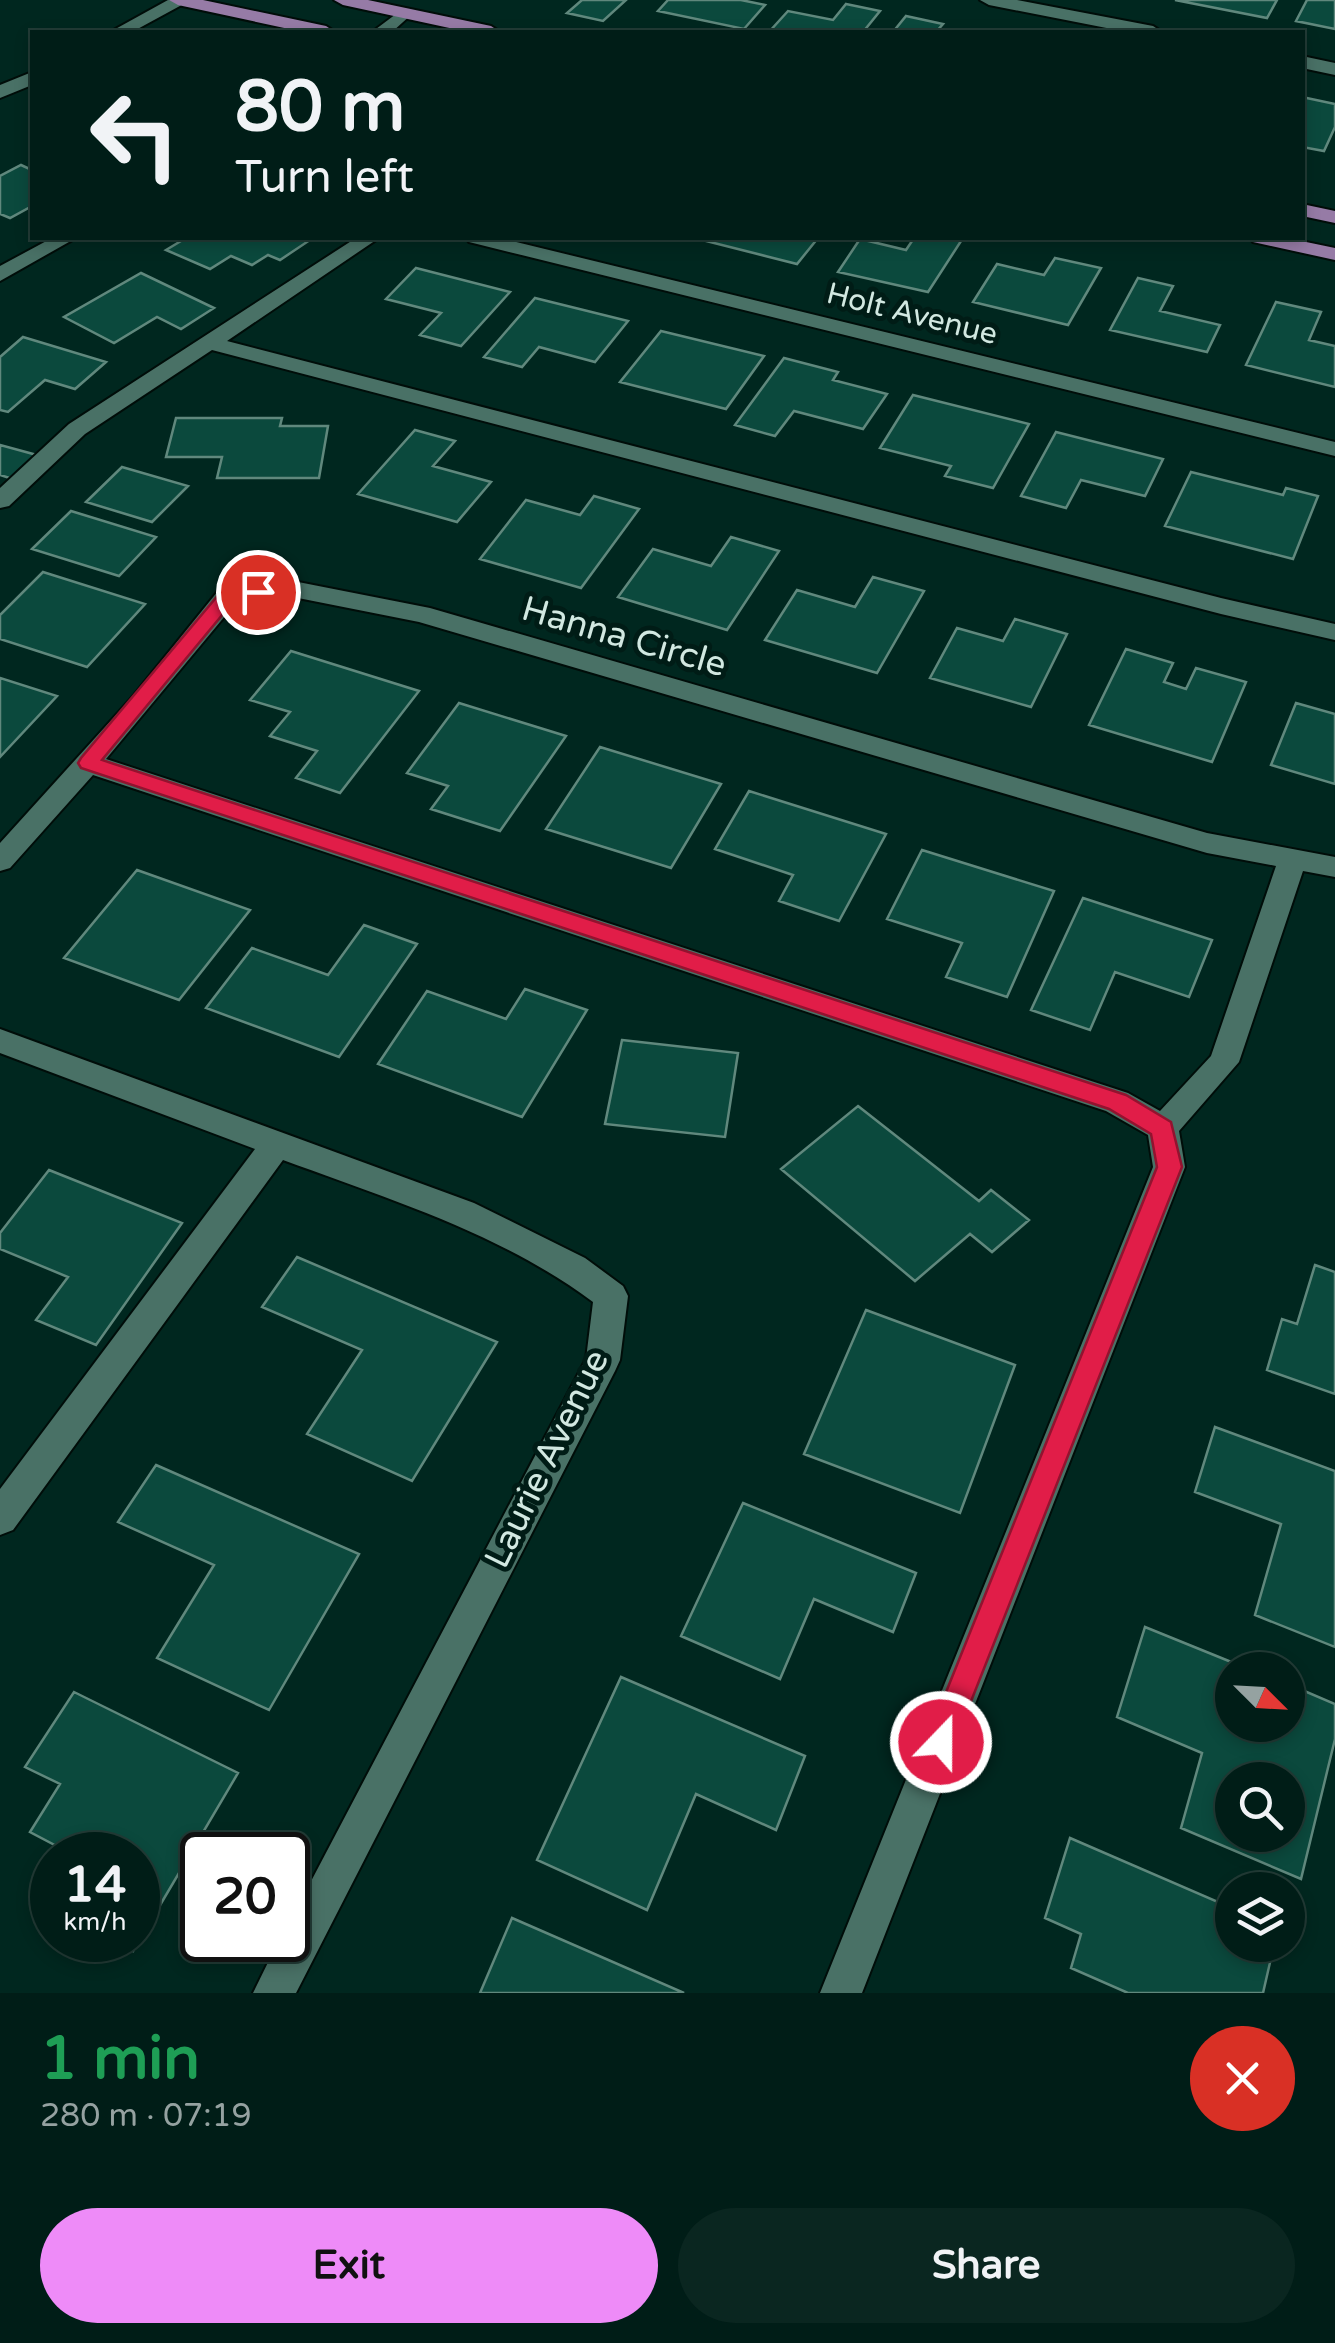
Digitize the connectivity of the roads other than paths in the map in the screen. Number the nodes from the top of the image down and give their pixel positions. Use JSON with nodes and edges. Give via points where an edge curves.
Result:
{"nodes":[{"id":1,"x":179,"y":0,"type":"edge"},
{"id":2,"x":343,"y":0,"type":"edge"},
{"id":3,"x":989,"y":0,"type":"edge"},
{"id":4,"x":404,"y":14,"type":"junction"},
{"id":5,"x":122,"y":30,"type":"edge"},
{"id":6,"x":317,"y":30,"type":"edge"},
{"id":7,"x":384,"y":30,"type":"edge"},
{"id":8,"x":481,"y":30,"type":"edge"},
{"id":9,"x":1142,"y":30,"type":"edge"},
{"id":10,"x":1305,"y":63,"type":"edge"},
{"id":11,"x":1335,"y":68,"type":"edge"},
{"id":12,"x":30,"y":79,"type":"edge"},
{"id":13,"x":0,"y":92,"type":"edge"},
{"id":14,"x":1305,"y":211,"type":"edge"},
{"id":15,"x":1335,"y":217,"type":"edge"},
{"id":16,"x":62,"y":240,"type":"edge"},
{"id":17,"x":366,"y":240,"type":"edge"},
{"id":18,"x":484,"y":240,"type":"edge"},
{"id":19,"x":1269,"y":240,"type":"edge"},
{"id":20,"x":1335,"y":254,"type":"edge"},
{"id":21,"x":0,"y":275,"type":"edge"},
{"id":22,"x":210,"y":342,"type":"junction"},
{"id":23,"x":1335,"y":448,"type":"edge"},
{"id":24,"x":0,"y":501,"type":"edge"},
{"id":25,"x":1335,"y":632,"type":"edge"},
{"id":26,"x":88,"y":763,"type":"junction"},
{"id":27,"x":1293,"y":860,"type":"junction"},
{"id":28,"x":0,"y":861,"type":"edge"},
{"id":29,"x":1335,"y":868,"type":"edge"},
{"id":30,"x":0,"y":1041,"type":"edge"},
{"id":31,"x":1162,"y":1128,"type":"junction"},
{"id":32,"x":277,"y":1144,"type":"junction"},
{"id":33,"x":12,"y":1477,"type":"edge"},
{"id":34,"x":0,"y":1518,"type":"edge"},
{"id":35,"x":274,"y":1993,"type":"edge"},
{"id":36,"x":841,"y":1993,"type":"edge"}],
"edges":[{"from":1,"to":5,"type":"street"},
{"from":1,"to":6,"type":"main road"},
{"from":2,"to":4,"type":"main road"},
{"from":3,"to":9,"type":"street"},
{"from":4,"to":7,"type":"street"},
{"from":4,"to":8,"type":"main road"},
{"from":10,"to":11,"type":"street"},
{"from":12,"to":13,"type":"street"},
{"from":14,"to":15,"type":"main road"},
{"from":16,"to":21,"type":"street"},
{"from":17,"to":22,"type":"street"},
{"from":18,"to":23,"type":"street","name":"Holt Avenue"},
{"from":19,"to":20,"type":"main road"},
{"from":22,"to":24,"type":"street","via":[[77,428]]},
{"from":22,"to":25,"type":"street"},
{"from":26,"to":27,"type":"street","name":"Hanna Circle","via":[[227,597],[288,588],[420,614],[1207,843]]},
{"from":26,"to":28,"type":"street","name":"Hanna Circle"},
{"from":26,"to":31,"type":"street","via":[[1118,1102]]},
{"from":27,"to":29,"type":"street","name":"Hanna Circle"},
{"from":27,"to":31,"type":"street","via":[[1224,1062]]},
{"from":30,"to":32,"type":"street","name":"Laurie Avenue"},
{"from":31,"to":36,"type":"street","via":[[1170,1167]]},
{"from":32,"to":33,"type":"street"},
{"from":32,"to":35,"type":"street","name":"Laurie Avenue","via":[[462,1213],[572,1268],[611,1296],[603,1360]]},
{"from":33,"to":34,"type":"street"}]}
